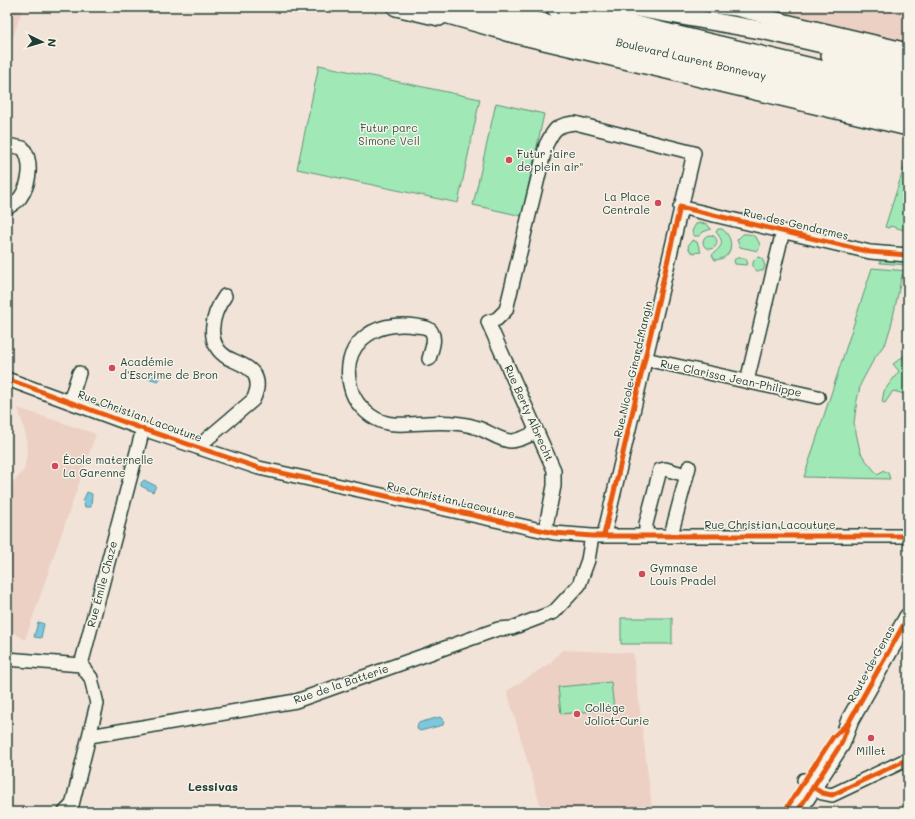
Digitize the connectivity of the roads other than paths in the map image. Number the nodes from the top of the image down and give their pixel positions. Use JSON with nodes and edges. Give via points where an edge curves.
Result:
{"nodes":[{"id":1,"x":396,"y":7,"type":"edge"},
{"id":2,"x":424,"y":7,"type":"edge"},
{"id":3,"x":474,"y":7,"type":"edge"},
{"id":4,"x":556,"y":7,"type":"edge"},
{"id":5,"x":631,"y":7,"type":"edge"},
{"id":6,"x":718,"y":7,"type":"edge"},
{"id":7,"x":652,"y":12,"type":"junction"},
{"id":8,"x":519,"y":34,"type":"junction"},
{"id":9,"x":908,"y":50,"type":"edge"},
{"id":10,"x":831,"y":56,"type":"joint"},
{"id":11,"x":908,"y":64,"type":"edge"},
{"id":12,"x":908,"y":75,"type":"edge"},
{"id":13,"x":908,"y":91,"type":"edge"},
{"id":14,"x":908,"y":110,"type":"edge"},
{"id":15,"x":908,"y":127,"type":"edge"},
{"id":16,"x":7,"y":144,"type":"edge"},
{"id":17,"x":680,"y":207,"type":"junction"},
{"id":18,"x":7,"y":208,"type":"edge"},
{"id":19,"x":783,"y":231,"type":"junction"},
{"id":20,"x":908,"y":255,"type":"edge"},
{"id":21,"x":225,"y":296,"type":"dead end"},
{"id":22,"x":488,"y":322,"type":"joint"},
{"id":23,"x":429,"y":359,"type":"dead end"},
{"id":24,"x":645,"y":359,"type":"junction"},
{"id":25,"x":79,"y":373,"type":"dead end"},
{"id":26,"x":7,"y":379,"type":"edge"},
{"id":27,"x":751,"y":382,"type":"junction"},
{"id":28,"x":818,"y":397,"type":"dead end"},
{"id":29,"x":70,"y":401,"type":"junction"},
{"id":30,"x":142,"y":429,"type":"junction"},
{"id":31,"x":537,"y":432,"type":"junction"},
{"id":32,"x":199,"y":448,"type":"junction"},
{"id":33,"x":545,"y":531,"type":"junction"},
{"id":34,"x":646,"y":535,"type":"junction"},
{"id":35,"x":671,"y":535,"type":"junction"},
{"id":36,"x":598,"y":536,"type":"junction"},
{"id":37,"x":908,"y":536,"type":"edge"},
{"id":38,"x":908,"y":617,"type":"edge"},
{"id":39,"x":7,"y":660,"type":"edge"},
{"id":40,"x":81,"y":665,"type":"junction"},
{"id":41,"x":90,"y":736,"type":"junction"},
{"id":42,"x":908,"y":760,"type":"edge"},
{"id":43,"x":808,"y":784,"type":"junction"},
{"id":44,"x":65,"y":812,"type":"edge"},
{"id":45,"x":784,"y":812,"type":"edge"},
{"id":46,"x":797,"y":812,"type":"edge"}],
"edges":[{"from":1,"to":8,"type":"main road"},
{"from":2,"to":8,"type":"highway"},
{"from":3,"to":14,"type":"highway","name":"Boulevard Laurent Bonnevay"},
{"from":4,"to":13,"type":"highway","name":"Boulevard Laurent Bonnevay"},
{"from":5,"to":7,"type":"main road"},
{"from":6,"to":9,"type":"street"},
{"from":7,"to":10,"type":"main road","via":[[687,23]]},
{"from":7,"to":11,"type":"main road","via":[[766,31]]},
{"from":8,"to":15,"type":"main road"},
{"from":10,"to":12,"type":"highway"},
{"from":16,"to":18,"type":"street","via":[[23,148],[28,155],[29,164],[25,187],[19,198]]},
{"from":17,"to":19,"type":"street","name":"Rue des Gendarmes"},
{"from":17,"to":22,"type":"street","name":"Rue Nicole Girard-Mangin","via":[[694,154],[575,123],[562,124],[553,131],[546,145],[506,310],[497,319]]},
{"from":17,"to":24,"type":"street","name":"Rue Nicole Girard-Mangin"},
{"from":19,"to":20,"type":"street","name":"Rue des Gendarmes","via":[[870,252]]},
{"from":19,"to":27,"type":"street"},
{"from":21,"to":32,"type":"street","via":[[212,324],[212,339],[226,357],[254,374],[258,384],[253,400],[207,438]]},
{"from":22,"to":31,"type":"street","name":"Rue Berty Albrecht"},
{"from":23,"to":31,"type":"street","via":[[434,338],[432,331],[427,328],[389,325],[372,331],[357,344],[350,360],[348,380],[354,397],[363,410],[387,423],[455,423],[477,428],[509,441]]},
{"from":24,"to":27,"type":"street","name":"Rue Clarissa Jean-Philippe"},
{"from":24,"to":36,"type":"street","name":"Rue Nicole Girard-Mangin"},
{"from":25,"to":29,"type":"street"},
{"from":26,"to":29,"type":"street","name":"Rue Christian Lacouture"},
{"from":27,"to":28,"type":"street","name":"Rue Clarissa Jean-Philippe"},
{"from":29,"to":30,"type":"street","name":"Rue Christian Lacouture"},
{"from":30,"to":32,"type":"street","name":"Rue Christian Lacouture"},
{"from":30,"to":40,"type":"street","name":"Rue Émile Chaze"},
{"from":31,"to":33,"type":"street","name":"Rue Berty Albrecht","via":[[554,470],[554,486]]},
{"from":32,"to":33,"type":"street","name":"Rue Christian Lacouture","via":[[259,468]]},
{"from":33,"to":36,"type":"street","name":"Rue Christian Lacouture"},
{"from":34,"to":35,"type":"street","name":"Rue Christian Lacouture"},
{"from":34,"to":35,"type":"street","via":[[646,524],[660,470],[684,470]]},
{"from":34,"to":36,"type":"street","name":"Rue Christian Lacouture"},
{"from":35,"to":37,"type":"street","name":"Rue Christian Lacouture"},
{"from":36,"to":41,"type":"street","name":"Rue de la Batterie","via":[[579,585],[554,612],[512,628],[498,629],[296,701]]},
{"from":38,"to":43,"type":"main road","name":"Route de Genas","via":[[850,720],[832,737]]},
{"from":39,"to":40,"type":"street"},
{"from":40,"to":41,"type":"street","via":[[91,678],[97,704]]},
{"from":41,"to":44,"type":"street","via":[[72,805]]},
{"from":42,"to":43,"type":"street","via":[[832,795],[822,793]]},
{"from":43,"to":45,"type":"main road","name":"Route de Genas"},
{"from":43,"to":46,"type":"main road","name":"Route de Genas"}]}
